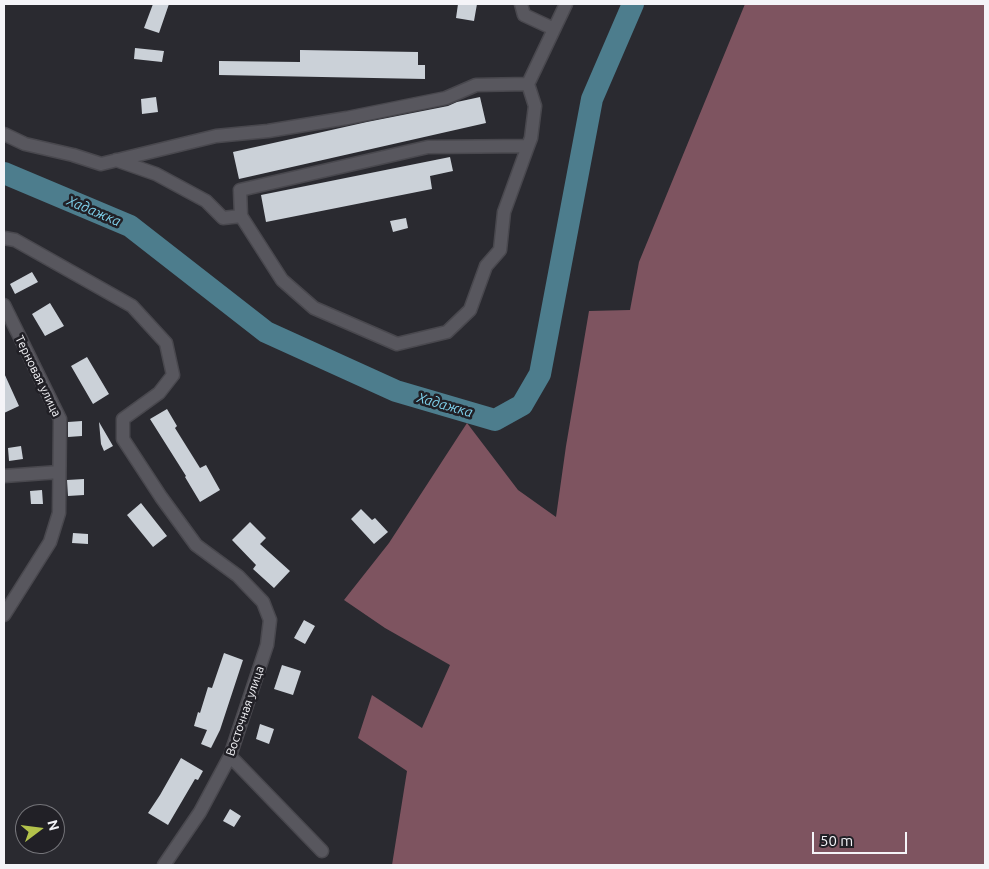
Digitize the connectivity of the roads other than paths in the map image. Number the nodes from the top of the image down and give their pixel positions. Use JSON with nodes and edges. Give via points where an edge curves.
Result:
{"nodes":[{"id":1,"x":521,"y":4,"type":"edge"},
{"id":2,"x":566,"y":4,"type":"edge"},
{"id":3,"x":554,"y":29,"type":"junction"},
{"id":4,"x":528,"y":84,"type":"junction"},
{"id":5,"x":4,"y":134,"type":"edge"},
{"id":6,"x":528,"y":146,"type":"junction"},
{"id":7,"x":116,"y":160,"type":"junction"},
{"id":8,"x":241,"y":216,"type":"junction"},
{"id":9,"x":4,"y":238,"type":"edge"},
{"id":10,"x":4,"y":305,"type":"edge"},
{"id":11,"x":59,"y":472,"type":"junction"},
{"id":12,"x":4,"y":476,"type":"edge"},
{"id":13,"x":4,"y":615,"type":"edge"},
{"id":14,"x":230,"y":756,"type":"junction"},
{"id":15,"x":322,"y":851,"type":"dead end"},
{"id":16,"x":164,"y":865,"type":"edge"}],
"edges":[{"from":1,"to":3,"type":"street","via":[[524,15]]},
{"from":2,"to":3,"type":"street"},
{"from":3,"to":4,"type":"street"},
{"from":4,"to":6,"type":"street","via":[[535,106]]},
{"from":4,"to":7,"type":"street","via":[[476,85],[446,98],[347,118],[216,136]]},
{"from":5,"to":7,"type":"street","via":[[25,144],[101,164]]},
{"from":6,"to":8,"type":"street","via":[[428,147],[240,190]]},
{"from":6,"to":8,"type":"street","via":[[504,212],[500,250],[486,266],[470,310],[447,332],[397,344],[314,308],[282,280]]},
{"from":7,"to":8,"type":"street","via":[[156,174],[206,201],[223,218]]},
{"from":9,"to":14,"type":"street","name":"Восточная улица","via":[[15,240],[132,306],[166,343],[173,375],[158,393],[123,419],[123,440],[196,545],[238,576],[263,602],[270,620],[267,646]]},
{"from":10,"to":11,"type":"street","name":"Терновая улица","via":[[60,419]]},
{"from":11,"to":12,"type":"street"},
{"from":11,"to":13,"type":"street","name":"Терновая улица","via":[[59,513],[50,542]]},
{"from":14,"to":15,"type":"street"},
{"from":14,"to":16,"type":"street","name":"Восточная улица","via":[[200,812]]}]}
